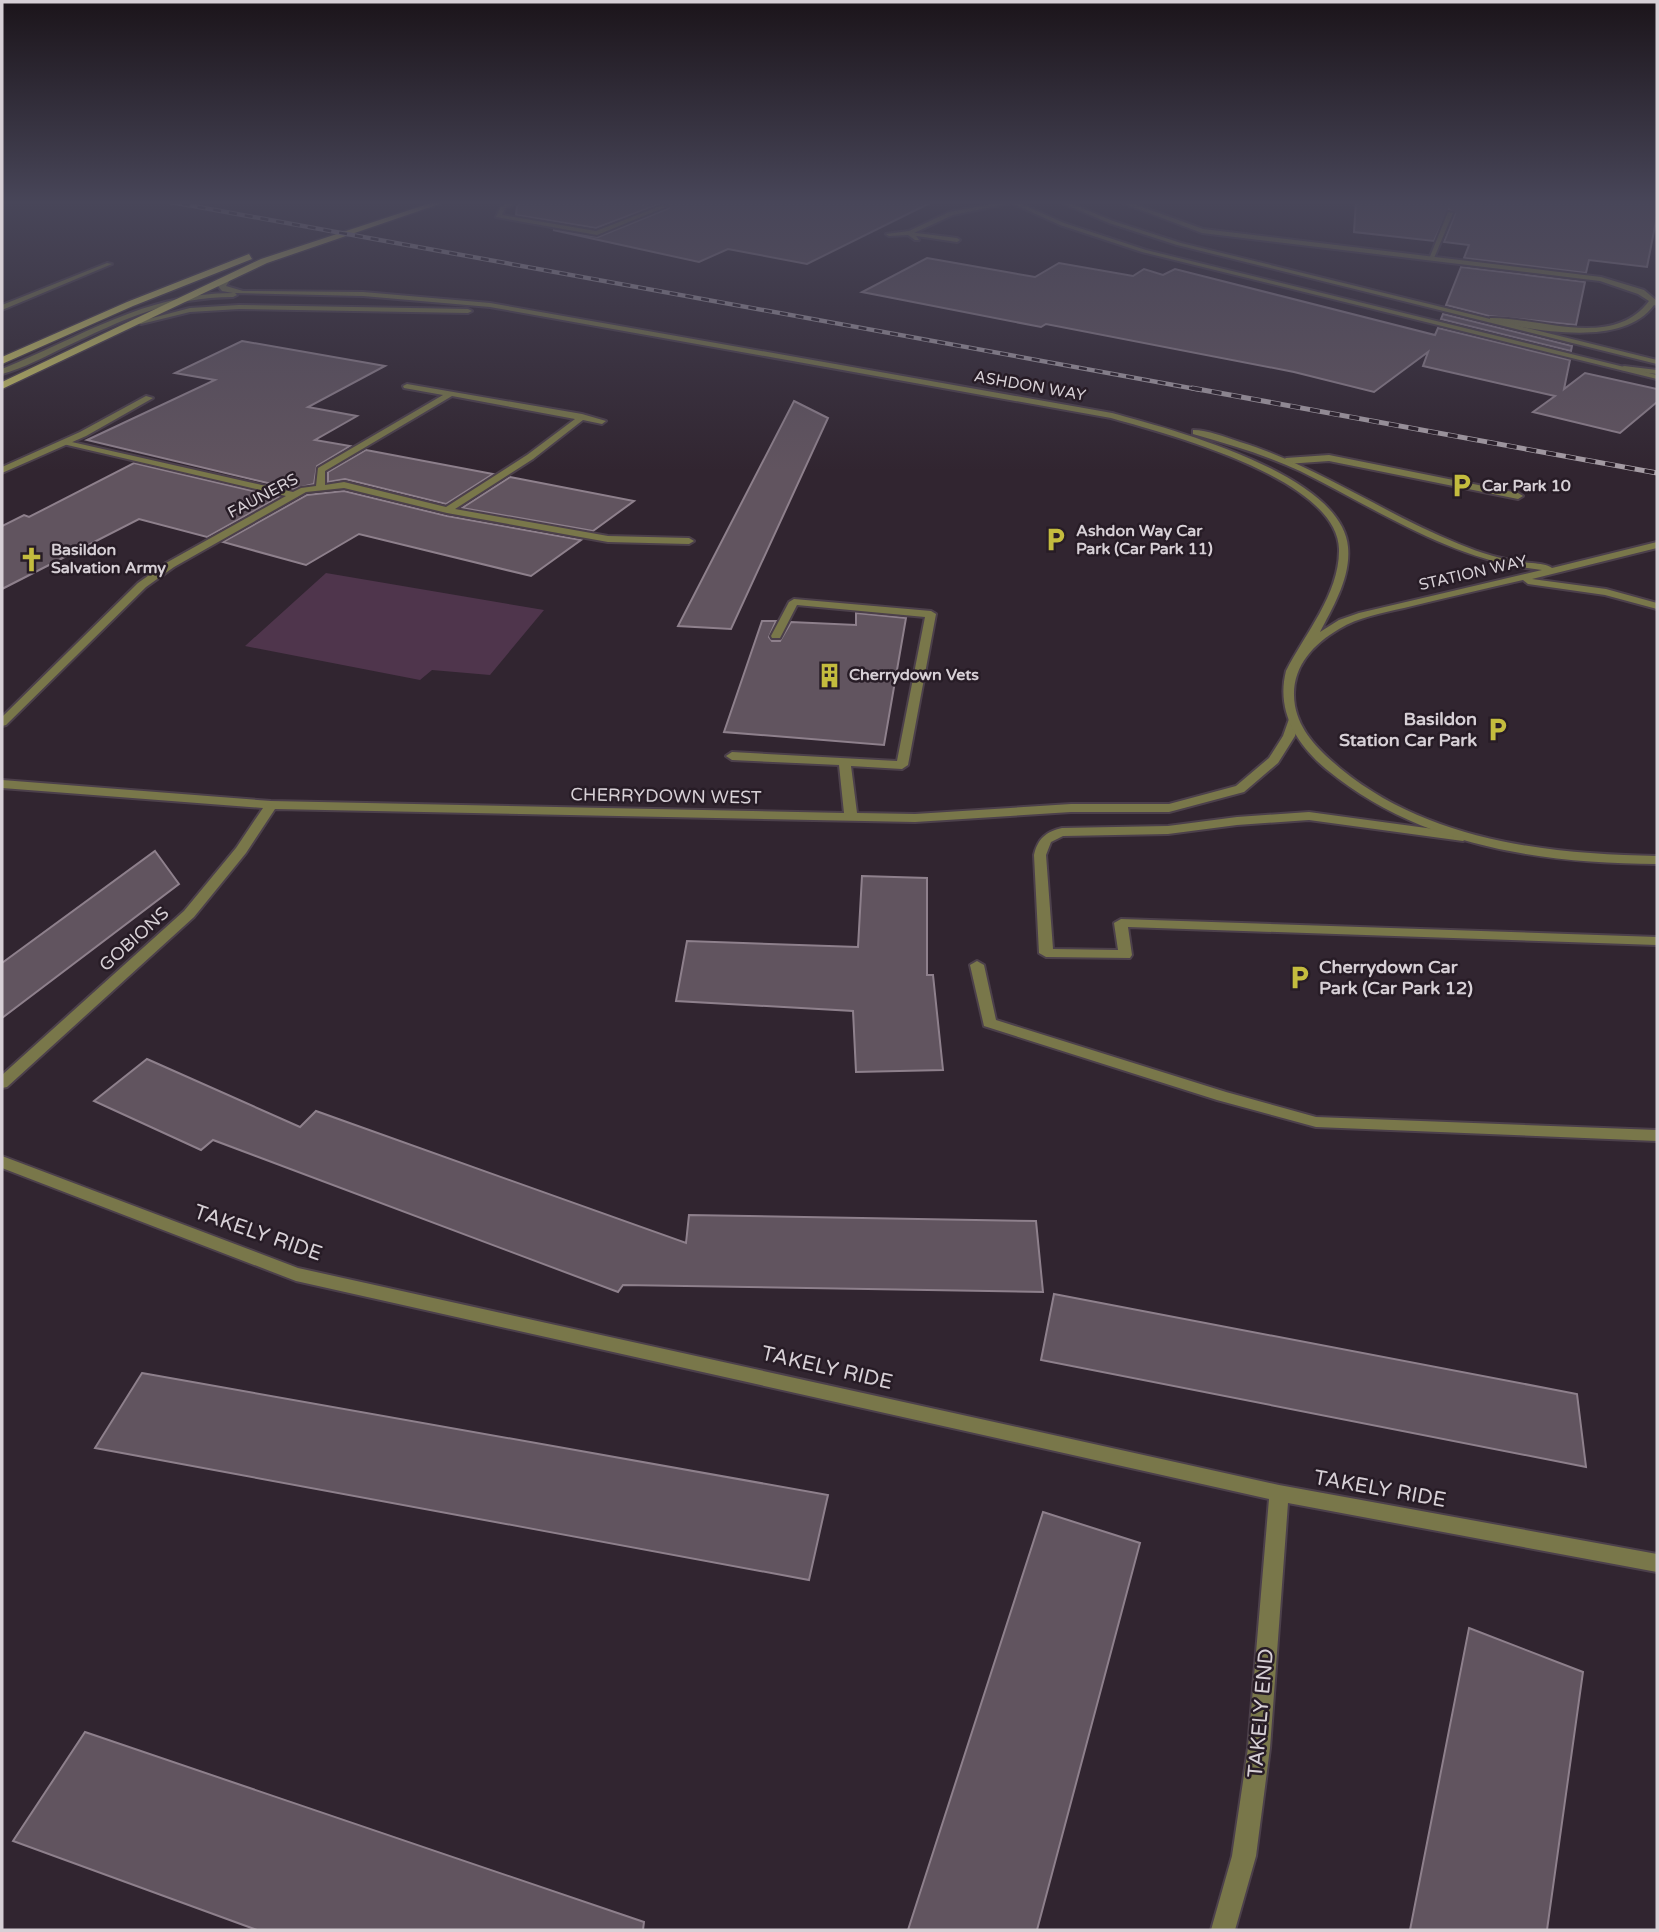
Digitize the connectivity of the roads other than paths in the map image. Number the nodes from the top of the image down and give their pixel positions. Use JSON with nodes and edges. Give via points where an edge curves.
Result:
{"nodes":[{"id":1,"x":41,"y":291,"type":"edge"},
{"id":2,"x":165,"y":291,"type":"edge"},
{"id":3,"x":203,"y":291,"type":"edge"},
{"id":4,"x":242,"y":291,"type":"edge"},
{"id":5,"x":1308,"y":291,"type":"edge"},
{"id":6,"x":1374,"y":291,"type":"edge"},
{"id":7,"x":1638,"y":291,"type":"edge"},
{"id":8,"x":256,"y":293,"type":"junction"},
{"id":9,"x":192,"y":297,"type":"junction"},
{"id":10,"x":1656,"y":302,"type":"edge"},
{"id":11,"x":2,"y":307,"type":"edge"},
{"id":12,"x":559,"y":318,"type":"junction"},
{"id":13,"x":1493,"y":320,"type":"junction"},
{"id":14,"x":141,"y":322,"type":"junction"},
{"id":15,"x":2,"y":361,"type":"edge"},
{"id":16,"x":1657,"y":362,"type":"edge"},
{"id":17,"x":2,"y":372,"type":"edge"},
{"id":18,"x":1657,"y":375,"type":"edge"},
{"id":19,"x":2,"y":386,"type":"edge"},
{"id":20,"x":407,"y":386,"type":"dead end"},
{"id":21,"x":450,"y":394,"type":"junction"},
{"id":22,"x":149,"y":398,"type":"dead end"},
{"id":23,"x":1112,"y":416,"type":"junction"},
{"id":24,"x":582,"y":417,"type":"junction"},
{"id":25,"x":602,"y":421,"type":"dead end"},
{"id":26,"x":66,"y":442,"type":"junction"},
{"id":27,"x":1286,"y":461,"type":"junction"},
{"id":28,"x":2,"y":470,"type":"edge"},
{"id":29,"x":320,"y":487,"type":"junction"},
{"id":30,"x":294,"y":495,"type":"junction"},
{"id":31,"x":1518,"y":496,"type":"dead end"},
{"id":32,"x":447,"y":510,"type":"junction"},
{"id":33,"x":689,"y":541,"type":"dead end"},
{"id":34,"x":1657,"y":545,"type":"edge"},
{"id":35,"x":1577,"y":566,"type":"junction"},
{"id":36,"x":1499,"y":582,"type":"junction"},
{"id":37,"x":1657,"y":606,"type":"edge"},
{"id":38,"x":776,"y":636,"type":"dead end"},
{"id":39,"x":1305,"y":650,"type":"junction"},
{"id":40,"x":1293,"y":721,"type":"junction"},
{"id":41,"x":2,"y":723,"type":"edge"},
{"id":42,"x":732,"y":756,"type":"dead end"},
{"id":43,"x":845,"y":762,"type":"junction"},
{"id":44,"x":2,"y":784,"type":"edge"},
{"id":45,"x":271,"y":805,"type":"junction"},
{"id":46,"x":851,"y":816,"type":"junction"},
{"id":47,"x":1482,"y":840,"type":"junction"},
{"id":48,"x":1657,"y":853,"type":"edge"},
{"id":49,"x":1633,"y":860,"type":"junction"},
{"id":50,"x":1657,"y":860,"type":"edge"},
{"id":51,"x":1657,"y":941,"type":"edge"},
{"id":52,"x":977,"y":965,"type":"dead end"},
{"id":53,"x":2,"y":1083,"type":"edge"},
{"id":54,"x":1657,"y":1136,"type":"edge"},
{"id":55,"x":2,"y":1162,"type":"edge"},
{"id":56,"x":1279,"y":1493,"type":"junction"},
{"id":57,"x":1657,"y":1563,"type":"edge"},
{"id":58,"x":1223,"y":1930,"type":"edge"}],
"edges":[{"from":1,"to":11,"type":"street"},
{"from":2,"to":15,"type":"main road"},
{"from":3,"to":9,"type":"main road"},
{"from":4,"to":8,"type":"street","name":"ASHDON WAY"},
{"from":5,"to":18,"type":"street"},
{"from":6,"to":13,"type":"street"},
{"from":7,"to":10,"type":"street"},
{"from":8,"to":9,"type":"street","name":"ASHDON WAY"},
{"from":8,"to":12,"type":"street","name":"ASHDON WAY","via":[[407,296]]},
{"from":9,"to":14,"type":"main road"},
{"from":9,"to":17,"type":"street","name":"ASHDON WAY","via":[[124,318]]},
{"from":10,"to":13,"type":"street","via":[[1630,321],[1596,328],[1559,330]]},
{"from":12,"to":14,"type":"street","name":"ASHDON WAY","via":[[485,311],[264,306],[190,310]]},
{"from":12,"to":23,"type":"street","name":"ASHDON WAY"},
{"from":13,"to":16,"type":"street"},
{"from":14,"to":19,"type":"main road"},
{"from":20,"to":21,"type":"street"},
{"from":21,"to":24,"type":"street"},
{"from":21,"to":29,"type":"street","via":[[321,470]]},
{"from":22,"to":26,"type":"street"},
{"from":23,"to":27,"type":"street","via":[[1218,438]]},
{"from":23,"to":39,"type":"street","name":"ASHDON WAY","via":[[1239,457],[1300,490],[1334,520],[1342,535],[1338,581]]},
{"from":24,"to":25,"type":"street"},
{"from":24,"to":32,"type":"street"},
{"from":26,"to":28,"type":"street"},
{"from":26,"to":30,"type":"street"},
{"from":27,"to":31,"type":"street","via":[[1329,458]]},
{"from":27,"to":35,"type":"street","via":[[1476,553],[1521,565]]},
{"from":29,"to":30,"type":"street","name":"FAUNERS"},
{"from":29,"to":32,"type":"street","name":"FAUNERS","via":[[344,485]]},
{"from":30,"to":41,"type":"street","name":"FAUNERS","via":[[142,585]]},
{"from":32,"to":33,"type":"street","name":"FAUNERS","via":[[608,538]]},
{"from":34,"to":35,"type":"street","name":"STATION WAY"},
{"from":35,"to":36,"type":"street","name":"STATION WAY"},
{"from":36,"to":37,"type":"street","via":[[1572,586]]},
{"from":36,"to":39,"type":"street","name":"STATION WAY","via":[[1364,615],[1335,626]]},
{"from":38,"to":43,"type":"street","via":[[794,602],[931,614],[902,765]]},
{"from":39,"to":40,"type":"street","name":"ASHDON WAY","via":[[1294,662],[1288,684]]},
{"from":40,"to":46,"type":"street","name":"CHERRYDOWN WEST","via":[[1289,736],[1260,774],[1240,789],[1207,800],[1169,808],[1070,808],[915,818]]},
{"from":40,"to":47,"type":"street","via":[[1309,746],[1338,774],[1379,801],[1428,824]]},
{"from":42,"to":43,"type":"street"},
{"from":43,"to":46,"type":"street"},
{"from":44,"to":45,"type":"street","name":"CHERRYDOWN WEST"},
{"from":45,"to":46,"type":"street","name":"CHERRYDOWN WEST"},
{"from":45,"to":53,"type":"street","name":"GOBIONS","via":[[189,915]]},
{"from":47,"to":49,"type":"street","via":[[1528,850]]},
{"from":47,"to":51,"type":"street","via":[[1309,816],[1168,830],[1050,835],[1040,855],[1046,953],[1125,955],[1121,923]]},
{"from":48,"to":49,"type":"street"},
{"from":49,"to":50,"type":"street"},
{"from":52,"to":54,"type":"street","via":[[989,1023],[1316,1122]]},
{"from":55,"to":56,"type":"street","name":"TAKELY RIDE","via":[[296,1274]]},
{"from":56,"to":57,"type":"street","name":"TAKELY RIDE"},
{"from":56,"to":58,"type":"street","name":"TAKELY END","via":[[1259,1748],[1244,1856]]}]}
